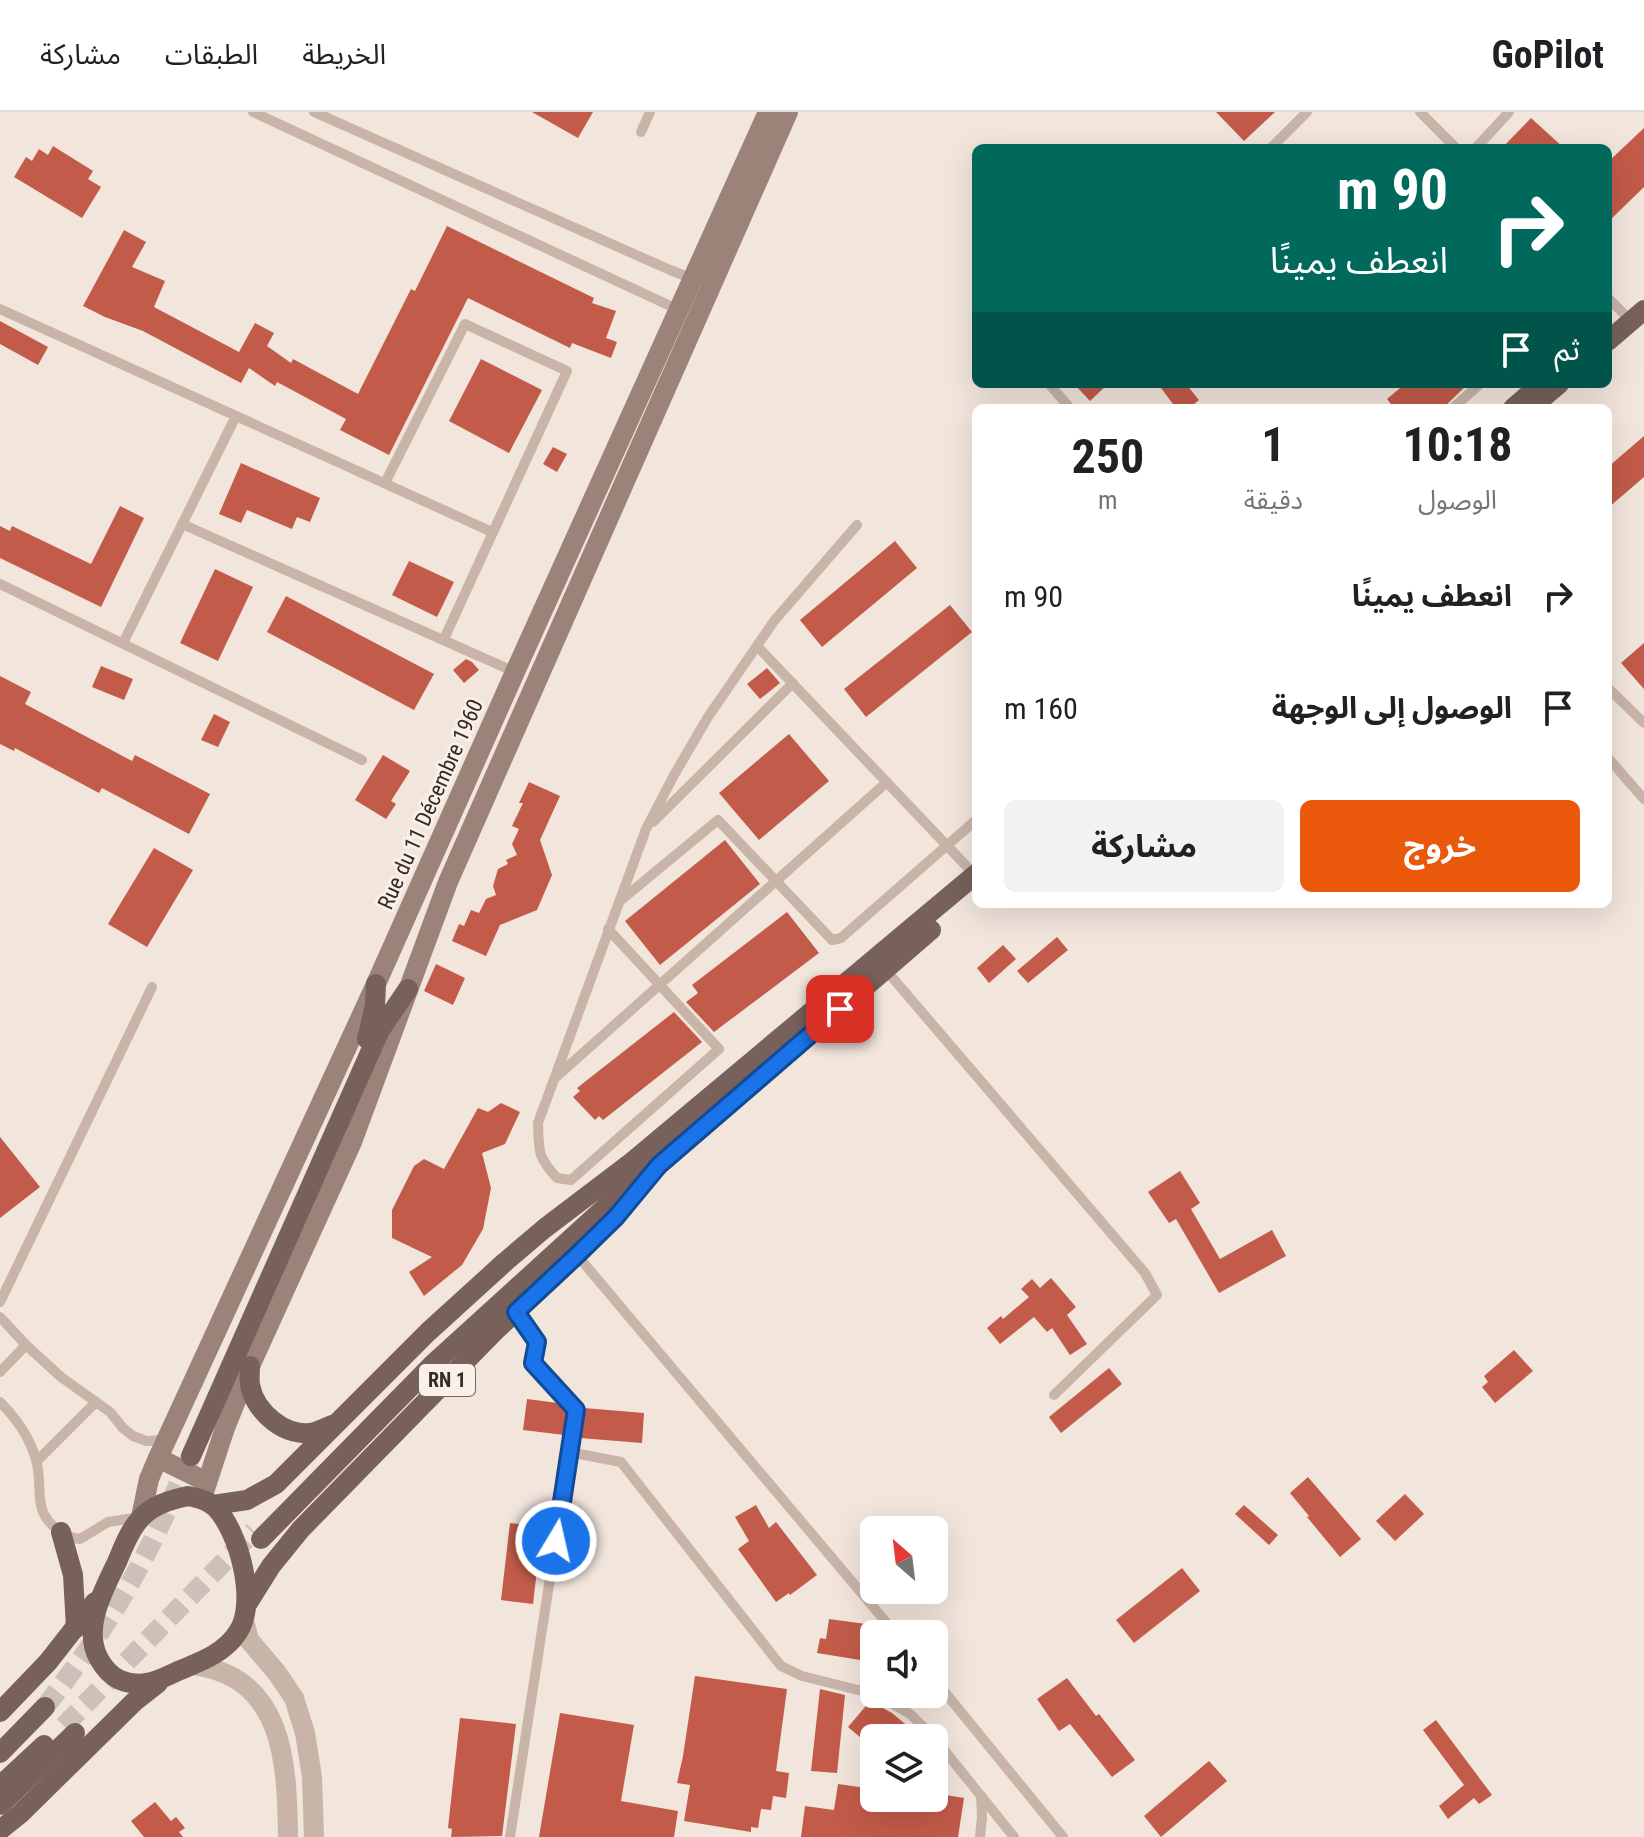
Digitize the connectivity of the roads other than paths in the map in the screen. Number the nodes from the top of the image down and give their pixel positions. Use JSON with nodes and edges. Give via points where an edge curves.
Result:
{"nodes":[{"id":1,"x":253,"y":112,"type":"edge"},
{"id":2,"x":314,"y":112,"type":"edge"},
{"id":3,"x":650,"y":112,"type":"edge"},
{"id":4,"x":768,"y":112,"type":"edge"},
{"id":5,"x":788,"y":112,"type":"edge"},
{"id":6,"x":1307,"y":112,"type":"edge"},
{"id":7,"x":1420,"y":112,"type":"edge"},
{"id":8,"x":1509,"y":112,"type":"edge"},
{"id":9,"x":641,"y":132,"type":"dead end"},
{"id":10,"x":1275,"y":144,"type":"edge"},
{"id":11,"x":1452,"y":144,"type":"edge"},
{"id":12,"x":1480,"y":144,"type":"edge"},
{"id":13,"x":693,"y":279,"type":"junction"},
{"id":14,"x":1644,"y":294,"type":"edge"},
{"id":15,"x":0,"y":309,"type":"edge"},
{"id":16,"x":679,"y":310,"type":"junction"},
{"id":17,"x":1644,"y":310,"type":"edge"},
{"id":18,"x":1613,"y":312,"type":"edge"},
{"id":19,"x":1612,"y":338,"type":"edge"},
{"id":20,"x":1052,"y":388,"type":"edge"},
{"id":21,"x":1476,"y":388,"type":"edge"},
{"id":22,"x":1536,"y":388,"type":"edge"},
{"id":23,"x":1554,"y":388,"type":"edge"},
{"id":24,"x":1066,"y":404,"type":"edge"},
{"id":25,"x":1458,"y":404,"type":"edge"},
{"id":26,"x":1518,"y":404,"type":"edge"},
{"id":27,"x":1536,"y":404,"type":"edge"},
{"id":28,"x":236,"y":416,"type":"junction"},
{"id":29,"x":385,"y":483,"type":"junction"},
{"id":30,"x":182,"y":524,"type":"junction"},
{"id":31,"x":857,"y":525,"type":"dead end"},
{"id":32,"x":492,"y":532,"type":"junction"},
{"id":33,"x":0,"y":584,"type":"edge"},
{"id":34,"x":444,"y":639,"type":"junction"},
{"id":35,"x":123,"y":643,"type":"junction"},
{"id":36,"x":757,"y":646,"type":"junction"},
{"id":37,"x":515,"y":672,"type":"junction"},
{"id":38,"x":793,"y":683,"type":"junction"},
{"id":39,"x":1612,"y":692,"type":"edge"},
{"id":40,"x":1644,"y":723,"type":"edge"},
{"id":41,"x":362,"y":760,"type":"dead end"},
{"id":42,"x":1612,"y":763,"type":"edge"},
{"id":43,"x":887,"y":782,"type":"junction"},
{"id":44,"x":1644,"y":799,"type":"edge"},
{"id":45,"x":972,"y":823,"type":"edge"},
{"id":46,"x":646,"y":829,"type":"junction"},
{"id":47,"x":946,"y":846,"type":"junction"},
{"id":48,"x":972,"y":875,"type":"edge"},
{"id":49,"x":776,"y":881,"type":"junction"},
{"id":50,"x":972,"y":883,"type":"edge"},
{"id":51,"x":972,"y":884,"type":"edge"},
{"id":52,"x":618,"y":902,"type":"junction"},
{"id":53,"x":608,"y":929,"type":"junction"},
{"id":54,"x":885,"y":969,"type":"junction"},
{"id":55,"x":659,"y":984,"type":"junction"},
{"id":56,"x":152,"y":987,"type":"dead end"},
{"id":57,"x":408,"y":989,"type":"junction"},
{"id":58,"x":553,"y":1079,"type":"junction"},
{"id":59,"x":632,"y":1162,"type":"junction"},
{"id":60,"x":659,"y":1165,"type":"junction"},
{"id":61,"x":577,"y":1255,"type":"junction"},
{"id":62,"x":0,"y":1302,"type":"edge"},
{"id":63,"x":516,"y":1312,"type":"junction"},
{"id":64,"x":0,"y":1317,"type":"edge"},
{"id":65,"x":26,"y":1345,"type":"junction"},
{"id":66,"x":250,"y":1366,"type":"junction"},
{"id":67,"x":0,"y":1372,"type":"edge"},
{"id":68,"x":1054,"y":1395,"type":"dead end"},
{"id":69,"x":0,"y":1402,"type":"edge"},
{"id":70,"x":96,"y":1402,"type":"junction"},
{"id":71,"x":340,"y":1422,"type":"junction"},
{"id":72,"x":173,"y":1451,"type":"junction"},
{"id":73,"x":569,"y":1452,"type":"junction"},
{"id":74,"x":37,"y":1461,"type":"junction"},
{"id":75,"x":208,"y":1495,"type":"junction"},
{"id":76,"x":141,"y":1517,"type":"junction"},
{"id":77,"x":61,"y":1532,"type":"junction"},
{"id":78,"x":102,"y":1592,"type":"junction"},
{"id":79,"x":245,"y":1613,"type":"junction"},
{"id":80,"x":884,"y":1620,"type":"edge"},
{"id":81,"x":76,"y":1628,"type":"junction"},
{"id":82,"x":192,"y":1665,"type":"junction"},
{"id":83,"x":164,"y":1678,"type":"junction"},
{"id":84,"x":860,"y":1690,"type":"edge"},
{"id":85,"x":948,"y":1696,"type":"edge"},
{"id":86,"x":900,"y":1708,"type":"edge"},
{"id":87,"x":0,"y":1712,"type":"edge"},
{"id":88,"x":0,"y":1737,"type":"edge"},
{"id":89,"x":0,"y":1753,"type":"edge"},
{"id":90,"x":0,"y":1786,"type":"edge"},
{"id":91,"x":981,"y":1796,"type":"junction"},
{"id":92,"x":0,"y":1805,"type":"edge"},
{"id":93,"x":0,"y":1830,"type":"edge"},
{"id":94,"x":288,"y":1837,"type":"edge"},
{"id":95,"x":314,"y":1837,"type":"edge"},
{"id":96,"x":510,"y":1837,"type":"edge"},
{"id":97,"x":980,"y":1837,"type":"edge"},
{"id":98,"x":1014,"y":1837,"type":"edge"},
{"id":99,"x":1063,"y":1837,"type":"edge"}],
"edges":[{"from":1,"to":16,"type":"lane"},
{"from":2,"to":13,"type":"lane"},
{"from":3,"to":9,"type":"lane"},
{"from":4,"to":13,"type":"main road","name":"Rue du 11 Décembre 1960"},
{"from":5,"to":57,"type":"main road","via":[[448,882]]},
{"from":6,"to":10,"type":"lane"},
{"from":7,"to":11,"type":"lane"},
{"from":8,"to":12,"type":"lane"},
{"from":13,"to":16,"type":"main road","name":"Rue du 11 Décembre 1960"},
{"from":14,"to":18,"type":"main road"},
{"from":15,"to":28,"type":"lane"},
{"from":16,"to":37,"type":"main road","name":"Rue du 11 Décembre 1960"},
{"from":17,"to":19,"type":"main road"},
{"from":20,"to":24,"type":"lane"},
{"from":21,"to":25,"type":"lane"},
{"from":22,"to":26,"type":"main road"},
{"from":23,"to":27,"type":"main road"},
{"from":28,"to":29,"type":"lane"},
{"from":28,"to":30,"type":"lane"},
{"from":29,"to":32,"type":"lane"},
{"from":29,"to":32,"type":"lane","via":[[465,324],[567,371]]},
{"from":30,"to":34,"type":"lane"},
{"from":30,"to":35,"type":"lane"},
{"from":31,"to":36,"type":"lane"},
{"from":32,"to":34,"type":"lane"},
{"from":33,"to":35,"type":"lane"},
{"from":34,"to":37,"type":"lane"},
{"from":35,"to":41,"type":"lane"},
{"from":36,"to":38,"type":"lane"},
{"from":36,"to":46,"type":"lane","via":[[708,717]]},
{"from":37,"to":72,"type":"main road","name":"Rue du 11 Décembre 1960","via":[[376,984],[367,1038]]},
{"from":38,"to":43,"type":"lane"},
{"from":38,"to":46,"type":"lane"},
{"from":39,"to":40,"type":"lane"},
{"from":42,"to":44,"type":"lane"},
{"from":43,"to":47,"type":"lane"},
{"from":43,"to":49,"type":"lane"},
{"from":45,"to":47,"type":"lane"},
{"from":46,"to":52,"type":"lane"},
{"from":47,"to":48,"type":"lane"},
{"from":47,"to":49,"type":"lane","via":[[841,938],[832,940]]},
{"from":49,"to":52,"type":"lane","via":[[718,820]]},
{"from":49,"to":55,"type":"lane"},
{"from":50,"to":59,"type":"main road","number":"RN 1"},
{"from":51,"to":54,"type":"main road","number":"RN 1"},
{"from":52,"to":53,"type":"lane"},
{"from":53,"to":55,"type":"lane"},
{"from":53,"to":58,"type":"lane"},
{"from":54,"to":60,"type":"main road","number":"RN 1"},
{"from":54,"to":68,"type":"lane","via":[[1145,1273],[1157,1295]]},
{"from":55,"to":58,"type":"lane"},
{"from":55,"to":58,"type":"lane","via":[[719,1049],[571,1180],[557,1178],[539,1154],[538,1123]]},
{"from":56,"to":62,"type":"lane"},
{"from":57,"to":66,"type":"main road","via":[[352,1142]]},
{"from":57,"to":72,"type":"main road","via":[[380,1030]]},
{"from":59,"to":60,"type":"main road","via":[[599,1205],[438,1347],[258,1535],[432,1365]]},
{"from":59,"to":71,"type":"main road","number":"RN 1","via":[[485,1279]]},
{"from":60,"to":61,"type":"main road","number":"RN 1"},
{"from":61,"to":63,"type":"main road","number":"RN 1"},
{"from":61,"to":80,"type":"lane"},
{"from":63,"to":73,"type":"lane","via":[[537,1342],[533,1363],[576,1410]]},
{"from":63,"to":79,"type":"main road","number":"RN 1","via":[[301,1529],[271,1566]]},
{"from":64,"to":65,"type":"lane"},
{"from":65,"to":67,"type":"lane"},
{"from":65,"to":70,"type":"lane"},
{"from":66,"to":71,"type":"main road","via":[[256,1402],[274,1422],[312,1433]]},
{"from":66,"to":75,"type":"main road","via":[[225,1428]]},
{"from":69,"to":74,"type":"lane","via":[[19,1422]]},
{"from":70,"to":72,"type":"lane","via":[[133,1436]]},
{"from":70,"to":74,"type":"lane"},
{"from":71,"to":75,"type":"main road","number":"RN 1","via":[[276,1484],[230,1504]]},
{"from":72,"to":75,"type":"main road"},
{"from":72,"to":76,"type":"main road","via":[[149,1479]]},
{"from":73,"to":84,"type":"lane","via":[[621,1462],[781,1666]]},
{"from":73,"to":96,"type":"lane"},
{"from":74,"to":77,"type":"lane","via":[[42,1512]]},
{"from":75,"to":76,"type":"main road","via":[[171,1500]]},
{"from":75,"to":79,"type":"main road","via":[[233,1537],[243,1570]]},
{"from":76,"to":77,"type":"lane","via":[[115,1519],[80,1539]]},
{"from":76,"to":78,"type":"main road"},
{"from":77,"to":81,"type":"main road","via":[[73,1575]]},
{"from":78,"to":81,"type":"main road"},
{"from":78,"to":83,"type":"main road","via":[[92,1633],[101,1663],[119,1680],[143,1684]]},
{"from":79,"to":82,"type":"main road","via":[[226,1647]]},
{"from":79,"to":95,"type":"street","via":[[249,1640],[294,1698],[305,1733]]},
{"from":81,"to":87,"type":"main road"},
{"from":82,"to":83,"type":"main road"},
{"from":82,"to":94,"type":"street","via":[[236,1678],[267,1709],[283,1766]]},
{"from":83,"to":93,"type":"main road"},
{"from":85,"to":99,"type":"lane"},
{"from":86,"to":91,"type":"lane","via":[[933,1736]]},
{"from":88,"to":89,"type":"main road","via":[[41,1703]]},
{"from":90,"to":92,"type":"main road","via":[[70,1730]]},
{"from":91,"to":97,"type":"lane"},
{"from":91,"to":98,"type":"lane"}]}
